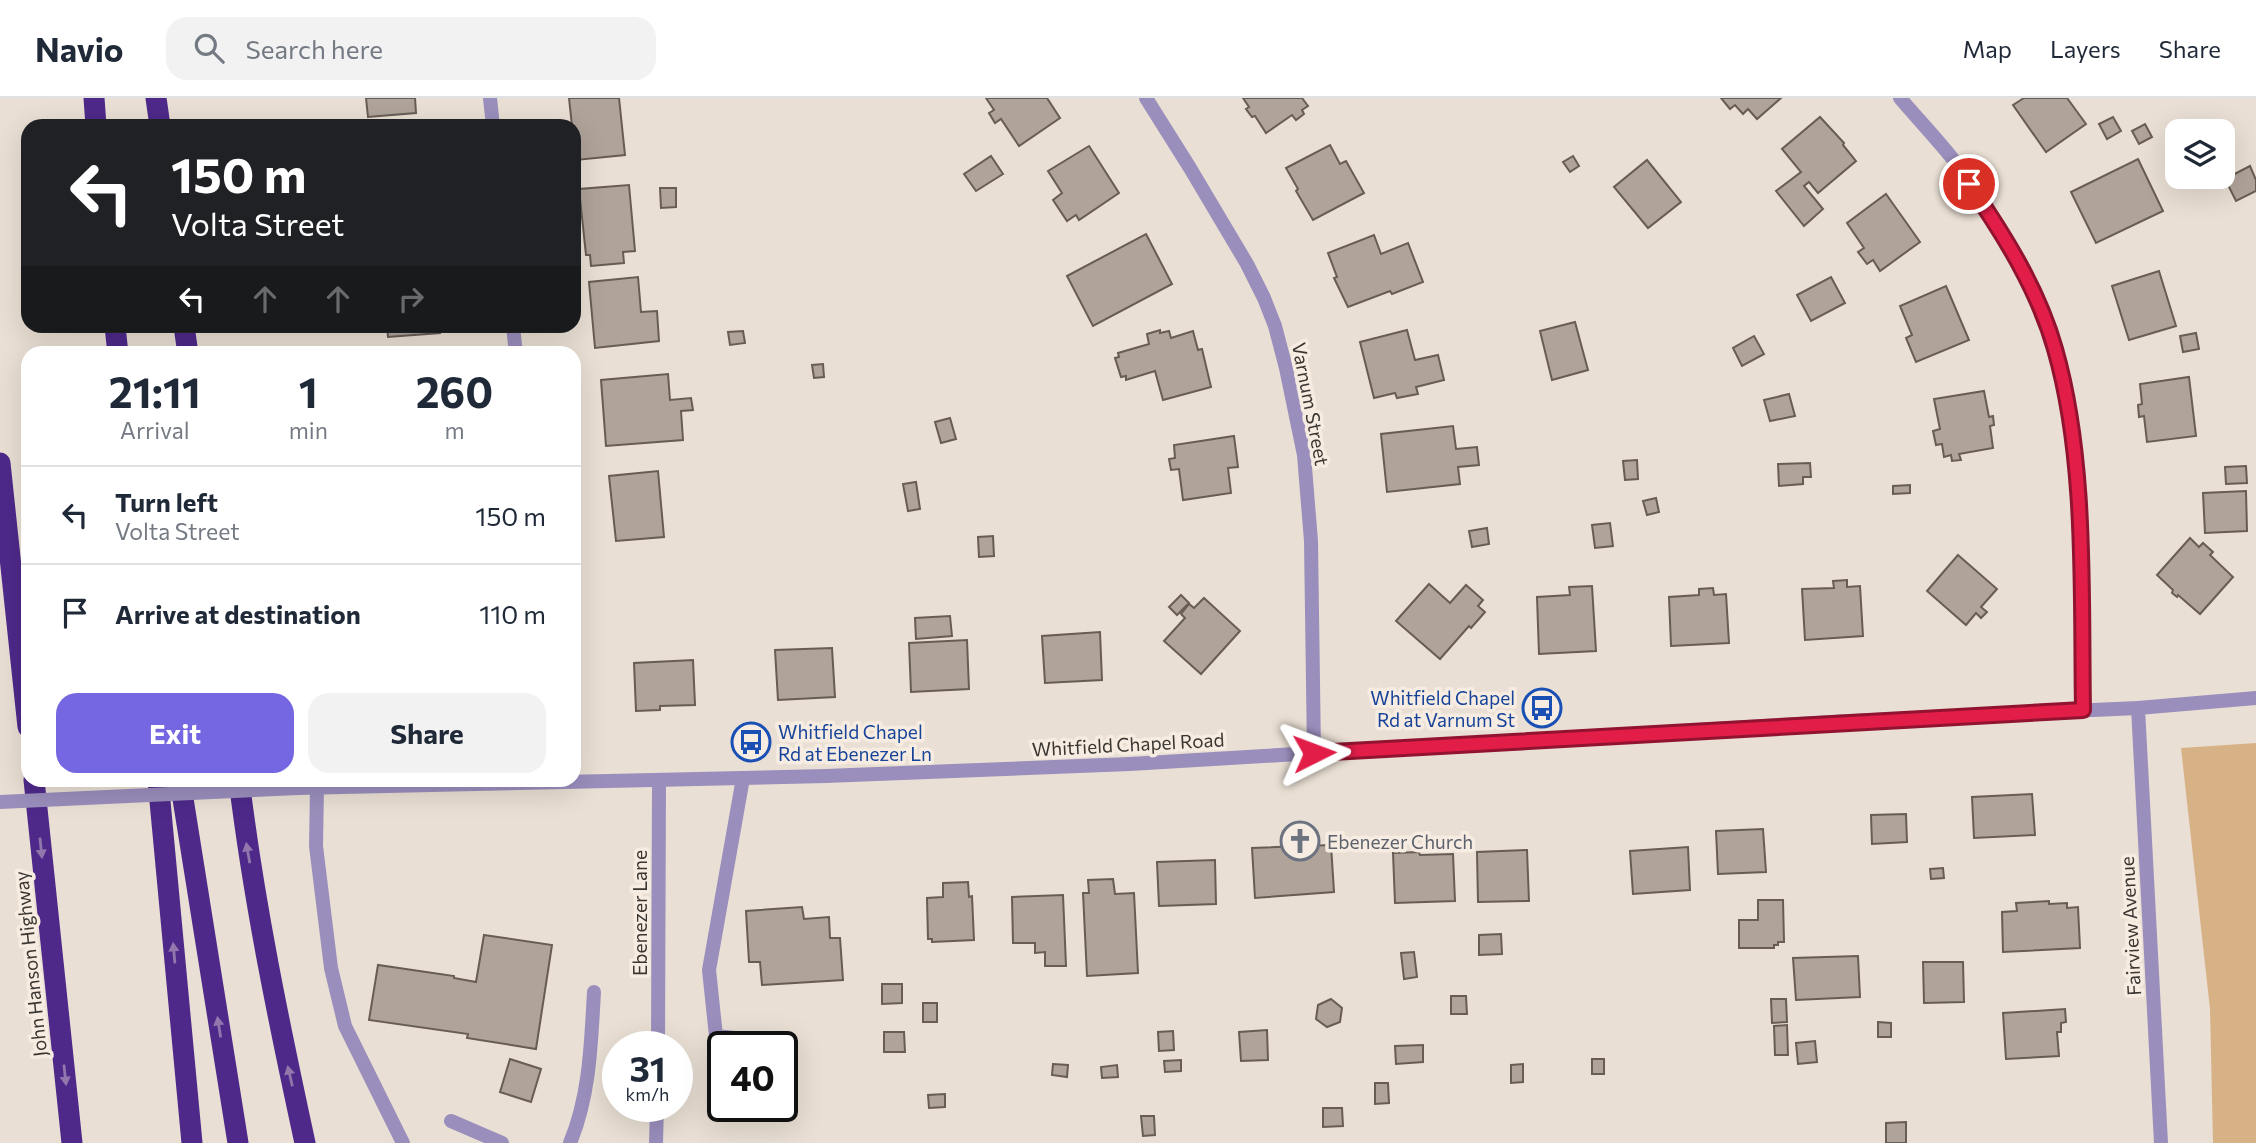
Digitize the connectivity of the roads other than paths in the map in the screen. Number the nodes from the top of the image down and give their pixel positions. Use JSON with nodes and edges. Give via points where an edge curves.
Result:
{"nodes":[{"id":1,"x":94,"y":98,"type":"edge"},
{"id":2,"x":156,"y":98,"type":"edge"},
{"id":3,"x":490,"y":98,"type":"edge"},
{"id":4,"x":1146,"y":98,"type":"edge"},
{"id":5,"x":1900,"y":98,"type":"edge"},
{"id":6,"x":96,"y":119,"type":"edge"},
{"id":7,"x":159,"y":119,"type":"edge"},
{"id":8,"x":492,"y":119,"type":"edge"},
{"id":9,"x":0,"y":463,"type":"edge"},
{"id":10,"x":21,"y":661,"type":"edge"},
{"id":11,"x":2256,"y":698,"type":"edge"},
{"id":12,"x":2138,"y":708,"type":"junction"},
{"id":13,"x":2083,"y":710,"type":"junction"},
{"id":14,"x":1314,"y":753,"type":"junction"},
{"id":15,"x":743,"y":778,"type":"junction"},
{"id":16,"x":659,"y":780,"type":"junction"},
{"id":17,"x":581,"y":782,"type":"edge"},
{"id":18,"x":35,"y":787,"type":"edge"},
{"id":19,"x":159,"y":787,"type":"edge"},
{"id":20,"x":181,"y":787,"type":"edge"},
{"id":21,"x":240,"y":787,"type":"edge"},
{"id":22,"x":360,"y":787,"type":"edge"},
{"id":23,"x":317,"y":788,"type":"junction"},
{"id":24,"x":0,"y":802,"type":"edge"},
{"id":25,"x":594,"y":992,"type":"dead end"},
{"id":26,"x":657,"y":1031,"type":"edge"},
{"id":27,"x":715,"y":1031,"type":"edge"},
{"id":28,"x":451,"y":1121,"type":"dead end"},
{"id":29,"x":657,"y":1122,"type":"edge"},
{"id":30,"x":72,"y":1143,"type":"edge"},
{"id":31,"x":192,"y":1143,"type":"edge"},
{"id":32,"x":238,"y":1143,"type":"edge"},
{"id":33,"x":305,"y":1143,"type":"edge"},
{"id":34,"x":403,"y":1143,"type":"edge"},
{"id":35,"x":502,"y":1143,"type":"edge"},
{"id":36,"x":570,"y":1143,"type":"edge"},
{"id":37,"x":656,"y":1143,"type":"edge"},
{"id":38,"x":2161,"y":1143,"type":"edge"}],
"edges":[{"from":1,"to":6,"type":"highway"},
{"from":2,"to":7,"type":"highway"},
{"from":3,"to":8,"type":"street"},
{"from":4,"to":14,"type":"street","name":"Varnum Street","via":[[1247,264],[1280,347],[1304,455],[1313,595]]},
{"from":5,"to":13,"type":"street","via":[[1954,160],[1985,207],[2018,261],[2055,347],[2073,434],[2081,554]]},
{"from":9,"to":10,"type":"highway"},
{"from":11,"to":12,"type":"street","name":"Whitfield Chapel Road"},
{"from":12,"to":13,"type":"street","name":"Whitfield Chapel Road"},
{"from":12,"to":38,"type":"street","name":"Fairview Avenue"},
{"from":13,"to":14,"type":"street","name":"Whitfield Chapel Road"},
{"from":14,"to":15,"type":"street","name":"Whitfield Chapel Road"},
{"from":15,"to":16,"type":"street","name":"Whitfield Chapel Road"},
{"from":15,"to":27,"type":"street","via":[[709,970]]},
{"from":16,"to":17,"type":"street","name":"Whitfield Chapel Road"},
{"from":16,"to":26,"type":"street","name":"Ebenezer Lane"},
{"from":18,"to":30,"type":"highway","name":"John Hanson Highway","one_way":true},
{"from":31,"to":19,"type":"highway","one_way":true},
{"from":32,"to":20,"type":"highway","one_way":true},
{"from":33,"to":21,"type":"highway","one_way":true,"via":[[276,1012]]},
{"from":22,"to":23,"type":"street","name":"Whitfield Chapel Road"},
{"from":23,"to":24,"type":"street","name":"Whitfield Chapel Road","bridge":true},
{"from":23,"to":34,"type":"street","via":[[316,846],[331,968],[345,1026]]},
{"from":25,"to":36,"type":"street","via":[[589,1068],[581,1117]]},
{"from":28,"to":35,"type":"street"},
{"from":29,"to":37,"type":"street"}]}
